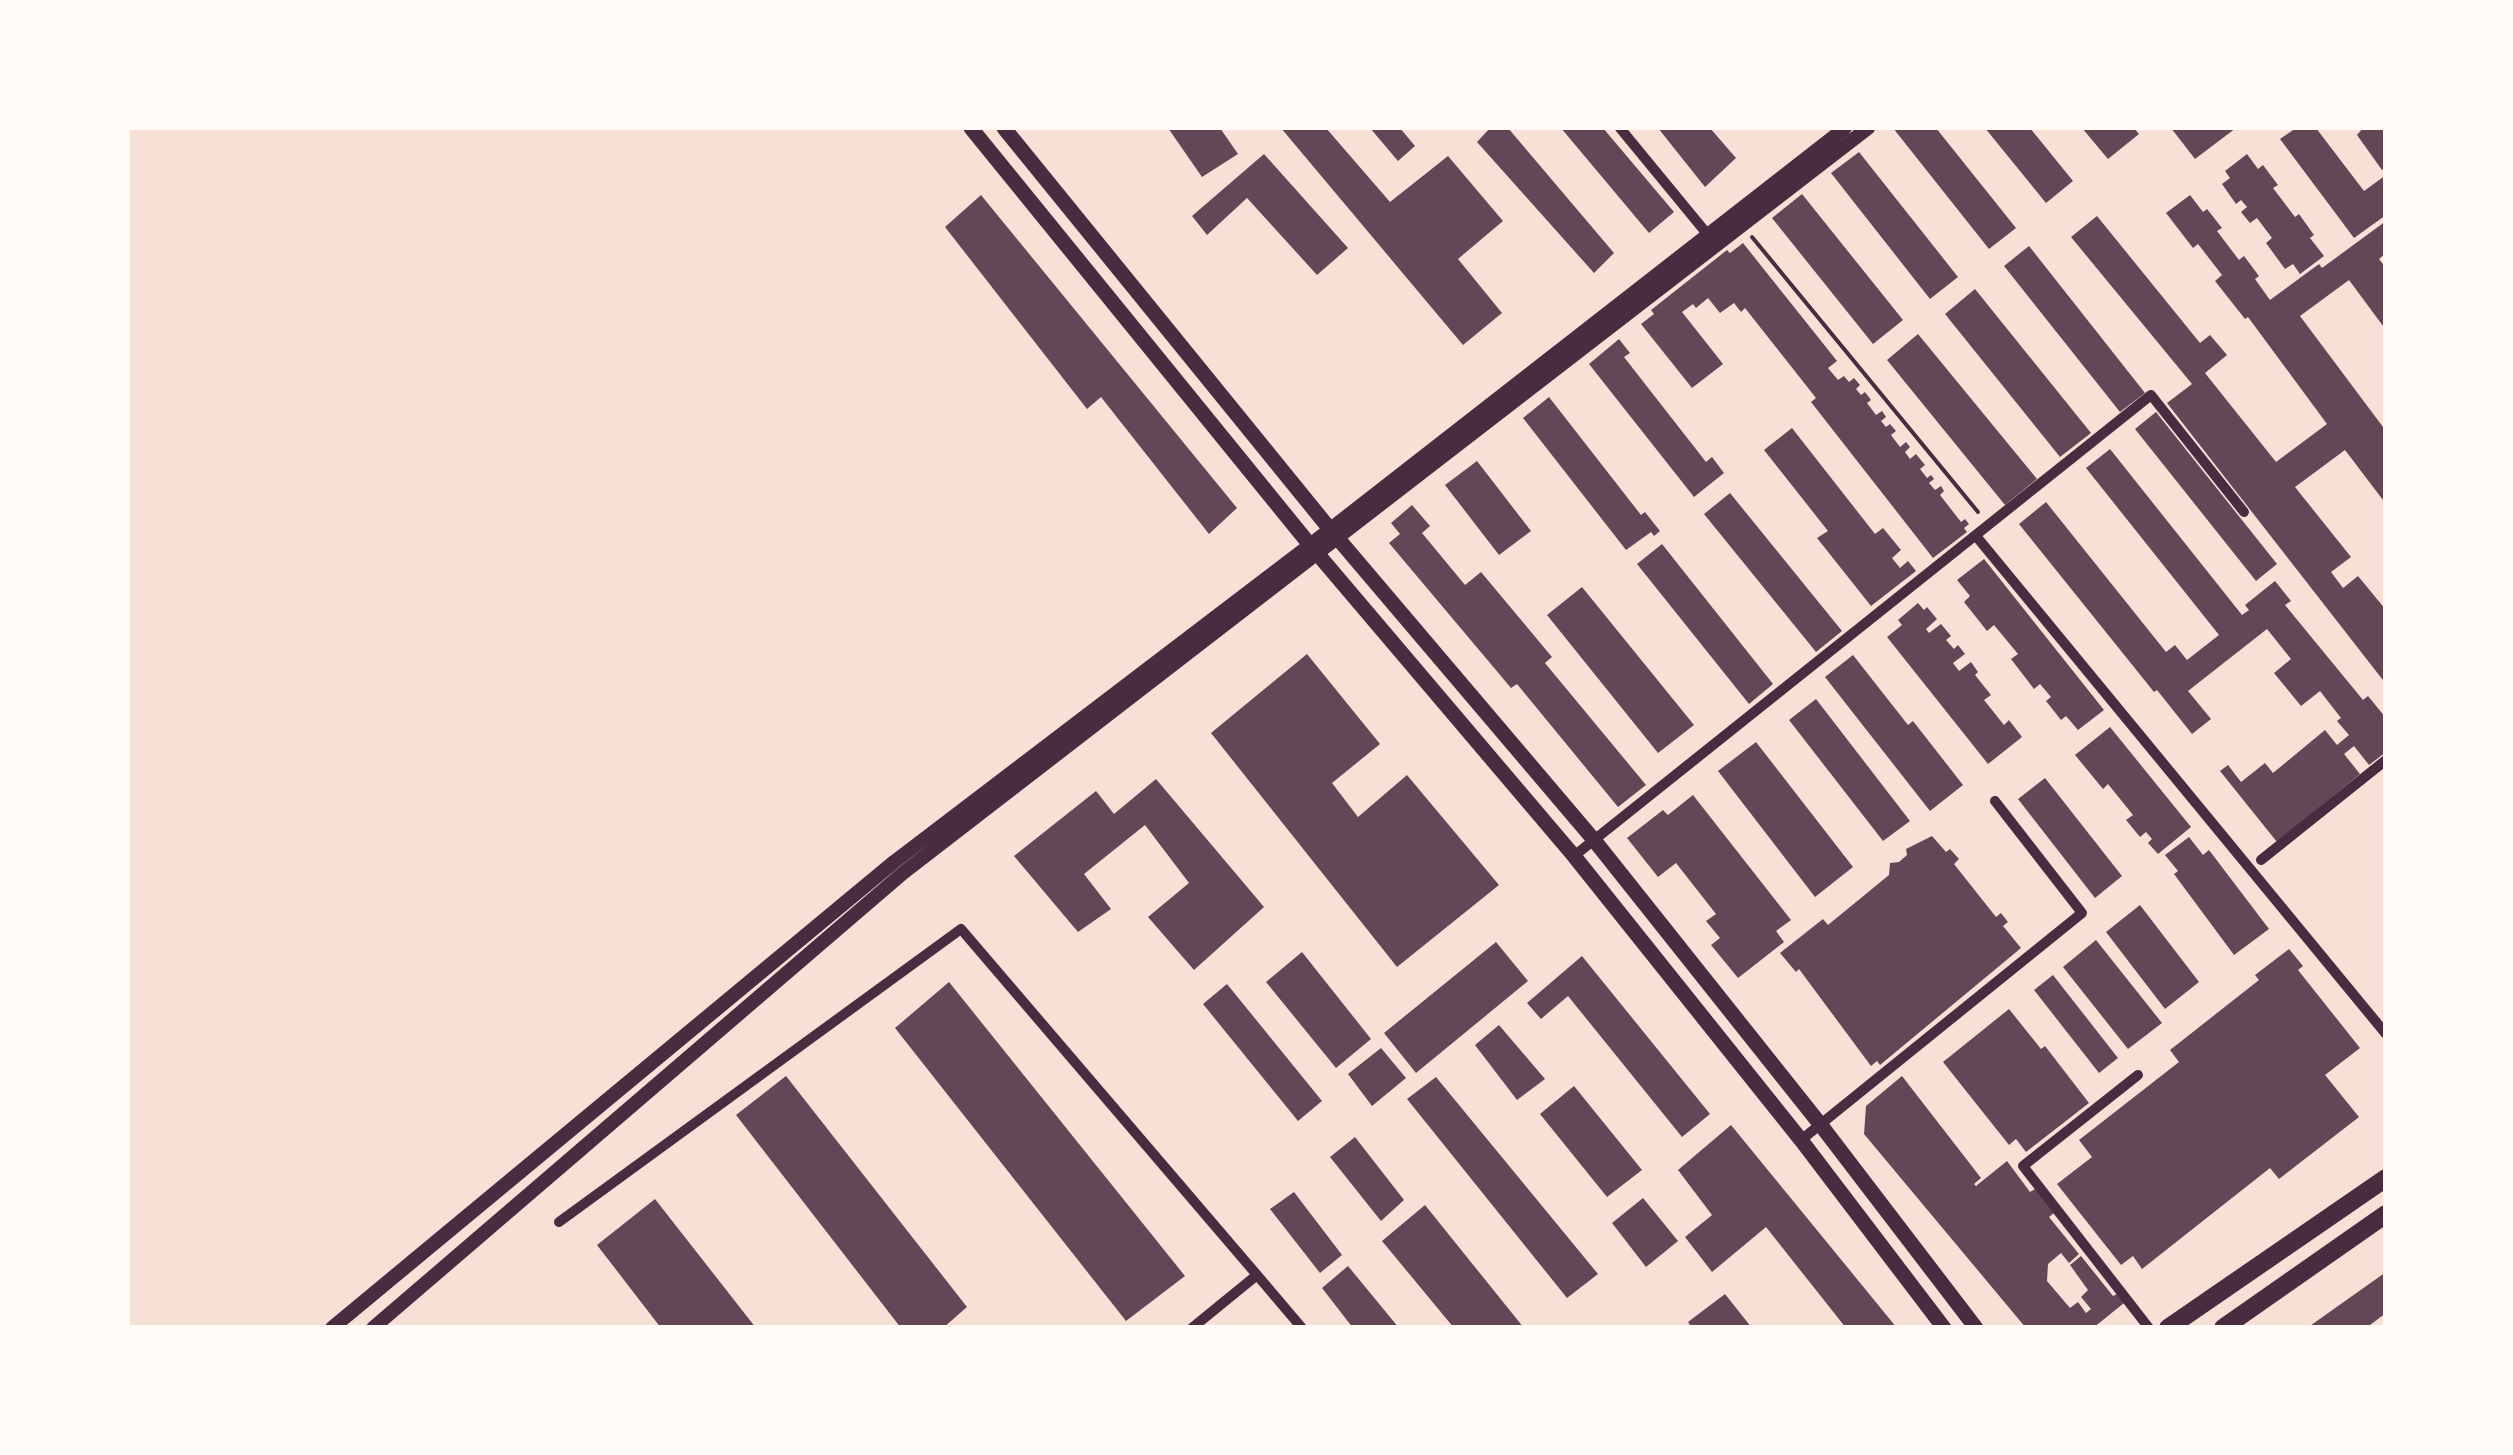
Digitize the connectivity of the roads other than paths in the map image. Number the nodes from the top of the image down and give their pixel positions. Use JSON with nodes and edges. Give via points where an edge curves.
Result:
{"nodes":[{"id":1,"x":971,"y":128,"type":"edge"},
{"id":2,"x":1004,"y":128,"type":"edge"},
{"id":3,"x":1620,"y":128,"type":"edge"},
{"id":4,"x":1844,"y":128,"type":"edge"},
{"id":5,"x":1868,"y":128,"type":"edge"},
{"id":6,"x":1708,"y":235,"type":"junction"},
{"id":7,"x":2244,"y":512,"type":"dead end"},
{"id":8,"x":1333,"y":533,"type":"junction"},
{"id":9,"x":1976,"y":536,"type":"junction"},
{"id":10,"x":1314,"y":549,"type":"junction"},
{"id":11,"x":2386,"y":760,"type":"edge"},
{"id":12,"x":1995,"y":802,"type":"dead end"},
{"id":13,"x":1594,"y":840,"type":"junction"},
{"id":14,"x":1574,"y":856,"type":"junction"},
{"id":15,"x":2260,"y":860,"type":"dead end"},
{"id":16,"x":2386,"y":1034,"type":"edge"},
{"id":17,"x":2138,"y":1075,"type":"dead end"},
{"id":18,"x":1820,"y":1124,"type":"junction"},
{"id":19,"x":1801,"y":1140,"type":"junction"},
{"id":20,"x":2386,"y":1178,"type":"edge"},
{"id":21,"x":2386,"y":1214,"type":"edge"},
{"id":22,"x":559,"y":1222,"type":"dead end"},
{"id":23,"x":1257,"y":1275,"type":"junction"},
{"id":24,"x":333,"y":1327,"type":"edge"},
{"id":25,"x":373,"y":1328,"type":"edge"},
{"id":26,"x":1192,"y":1328,"type":"edge"},
{"id":27,"x":1302,"y":1328,"type":"edge"},
{"id":28,"x":1944,"y":1328,"type":"edge"},
{"id":29,"x":1976,"y":1328,"type":"edge"},
{"id":30,"x":2148,"y":1328,"type":"edge"},
{"id":31,"x":2168,"y":1328,"type":"edge"},
{"id":32,"x":2223,"y":1328,"type":"edge"}],
"edges":[{"from":1,"to":10,"type":"main road"},
{"from":2,"to":8,"type":"main road"},
{"from":3,"to":6,"type":"street"},
{"from":4,"to":6,"type":"street"},
{"from":5,"to":8,"type":"street"},
{"from":6,"to":8,"type":"street"},
{"from":7,"to":9,"type":"street","via":[[2151,396]]},
{"from":8,"to":10,"type":"street"},
{"from":8,"to":13,"type":"main road"},
{"from":9,"to":13,"type":"street"},
{"from":9,"to":16,"type":"street"},
{"from":10,"to":14,"type":"main road"},
{"from":10,"to":24,"type":"street","via":[[894,862]]},
{"from":10,"to":25,"type":"street","via":[[903,874]]},
{"from":11,"to":15,"type":"street"},
{"from":12,"to":18,"type":"street","via":[[2082,913]]},
{"from":13,"to":14,"type":"street"},
{"from":13,"to":18,"type":"main road"},
{"from":14,"to":19,"type":"main road"},
{"from":17,"to":30,"type":"street","via":[[2022,1166]]},
{"from":18,"to":19,"type":"street"},
{"from":18,"to":29,"type":"main road"},
{"from":19,"to":28,"type":"main road"},
{"from":20,"to":31,"type":"main road"},
{"from":21,"to":32,"type":"main road"},
{"from":22,"to":23,"type":"street","via":[[961,929]]},
{"from":23,"to":26,"type":"street"},
{"from":23,"to":27,"type":"street"}]}
